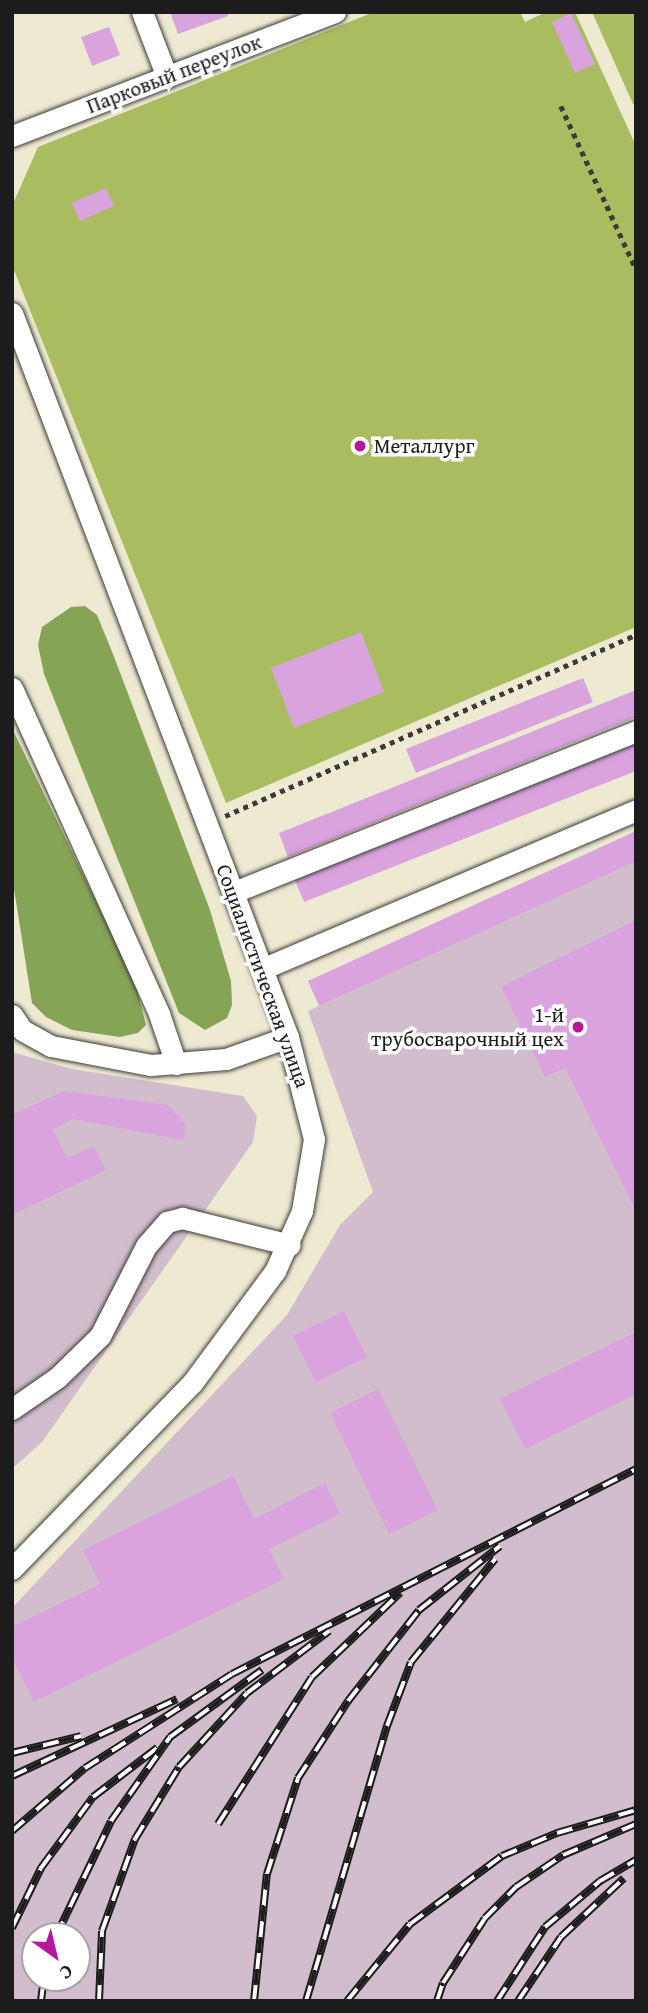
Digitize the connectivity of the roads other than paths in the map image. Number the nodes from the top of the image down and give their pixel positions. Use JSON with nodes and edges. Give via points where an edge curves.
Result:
{"nodes":[{"id":1,"x":142,"y":12,"type":"edge"},
{"id":2,"x":335,"y":12,"type":"edge"},
{"id":3,"x":167,"y":77,"type":"junction"},
{"id":4,"x":12,"y":136,"type":"edge"},
{"id":5,"x":12,"y":313,"type":"edge"},
{"id":6,"x":12,"y":688,"type":"edge"},
{"id":7,"x":636,"y":731,"type":"edge"},
{"id":8,"x":636,"y":810,"type":"edge"},
{"id":9,"x":239,"y":890,"type":"dead end"},
{"id":10,"x":262,"y":969,"type":"junction"},
{"id":11,"x":12,"y":1015,"type":"edge"},
{"id":12,"x":288,"y":1037,"type":"junction"},
{"id":13,"x":35,"y":1038,"type":"junction"},
{"id":14,"x":12,"y":1044,"type":"edge"},
{"id":15,"x":176,"y":1064,"type":"junction"},
{"id":16,"x":290,"y":1245,"type":"junction"},
{"id":17,"x":12,"y":1409,"type":"edge"},
{"id":18,"x":12,"y":1569,"type":"edge"}],
"edges":[{"from":1,"to":3,"type":"street"},
{"from":2,"to":3,"type":"street","name":"Парковый переулок"},
{"from":3,"to":4,"type":"street","name":"Парковый переулок"},
{"from":5,"to":10,"type":"street","name":"Социалистическая улица"},
{"from":6,"to":15,"type":"street","via":[[159,1014]]},
{"from":7,"to":9,"type":"street"},
{"from":8,"to":10,"type":"street"},
{"from":10,"to":12,"type":"street","name":"Социалистическая улица"},
{"from":11,"to":13,"type":"street"},
{"from":12,"to":15,"type":"street","via":[[226,1059]]},
{"from":12,"to":16,"type":"street","name":"Социалистическая улица","via":[[314,1139],[308,1189]]},
{"from":13,"to":14,"type":"street"},
{"from":13,"to":15,"type":"street","via":[[75,1054]]},
{"from":16,"to":17,"type":"street","via":[[182,1218],[167,1222],[146,1246],[100,1336],[58,1377]]},
{"from":16,"to":18,"type":"street","name":"Социалистическая улица","via":[[192,1383]]}]}
